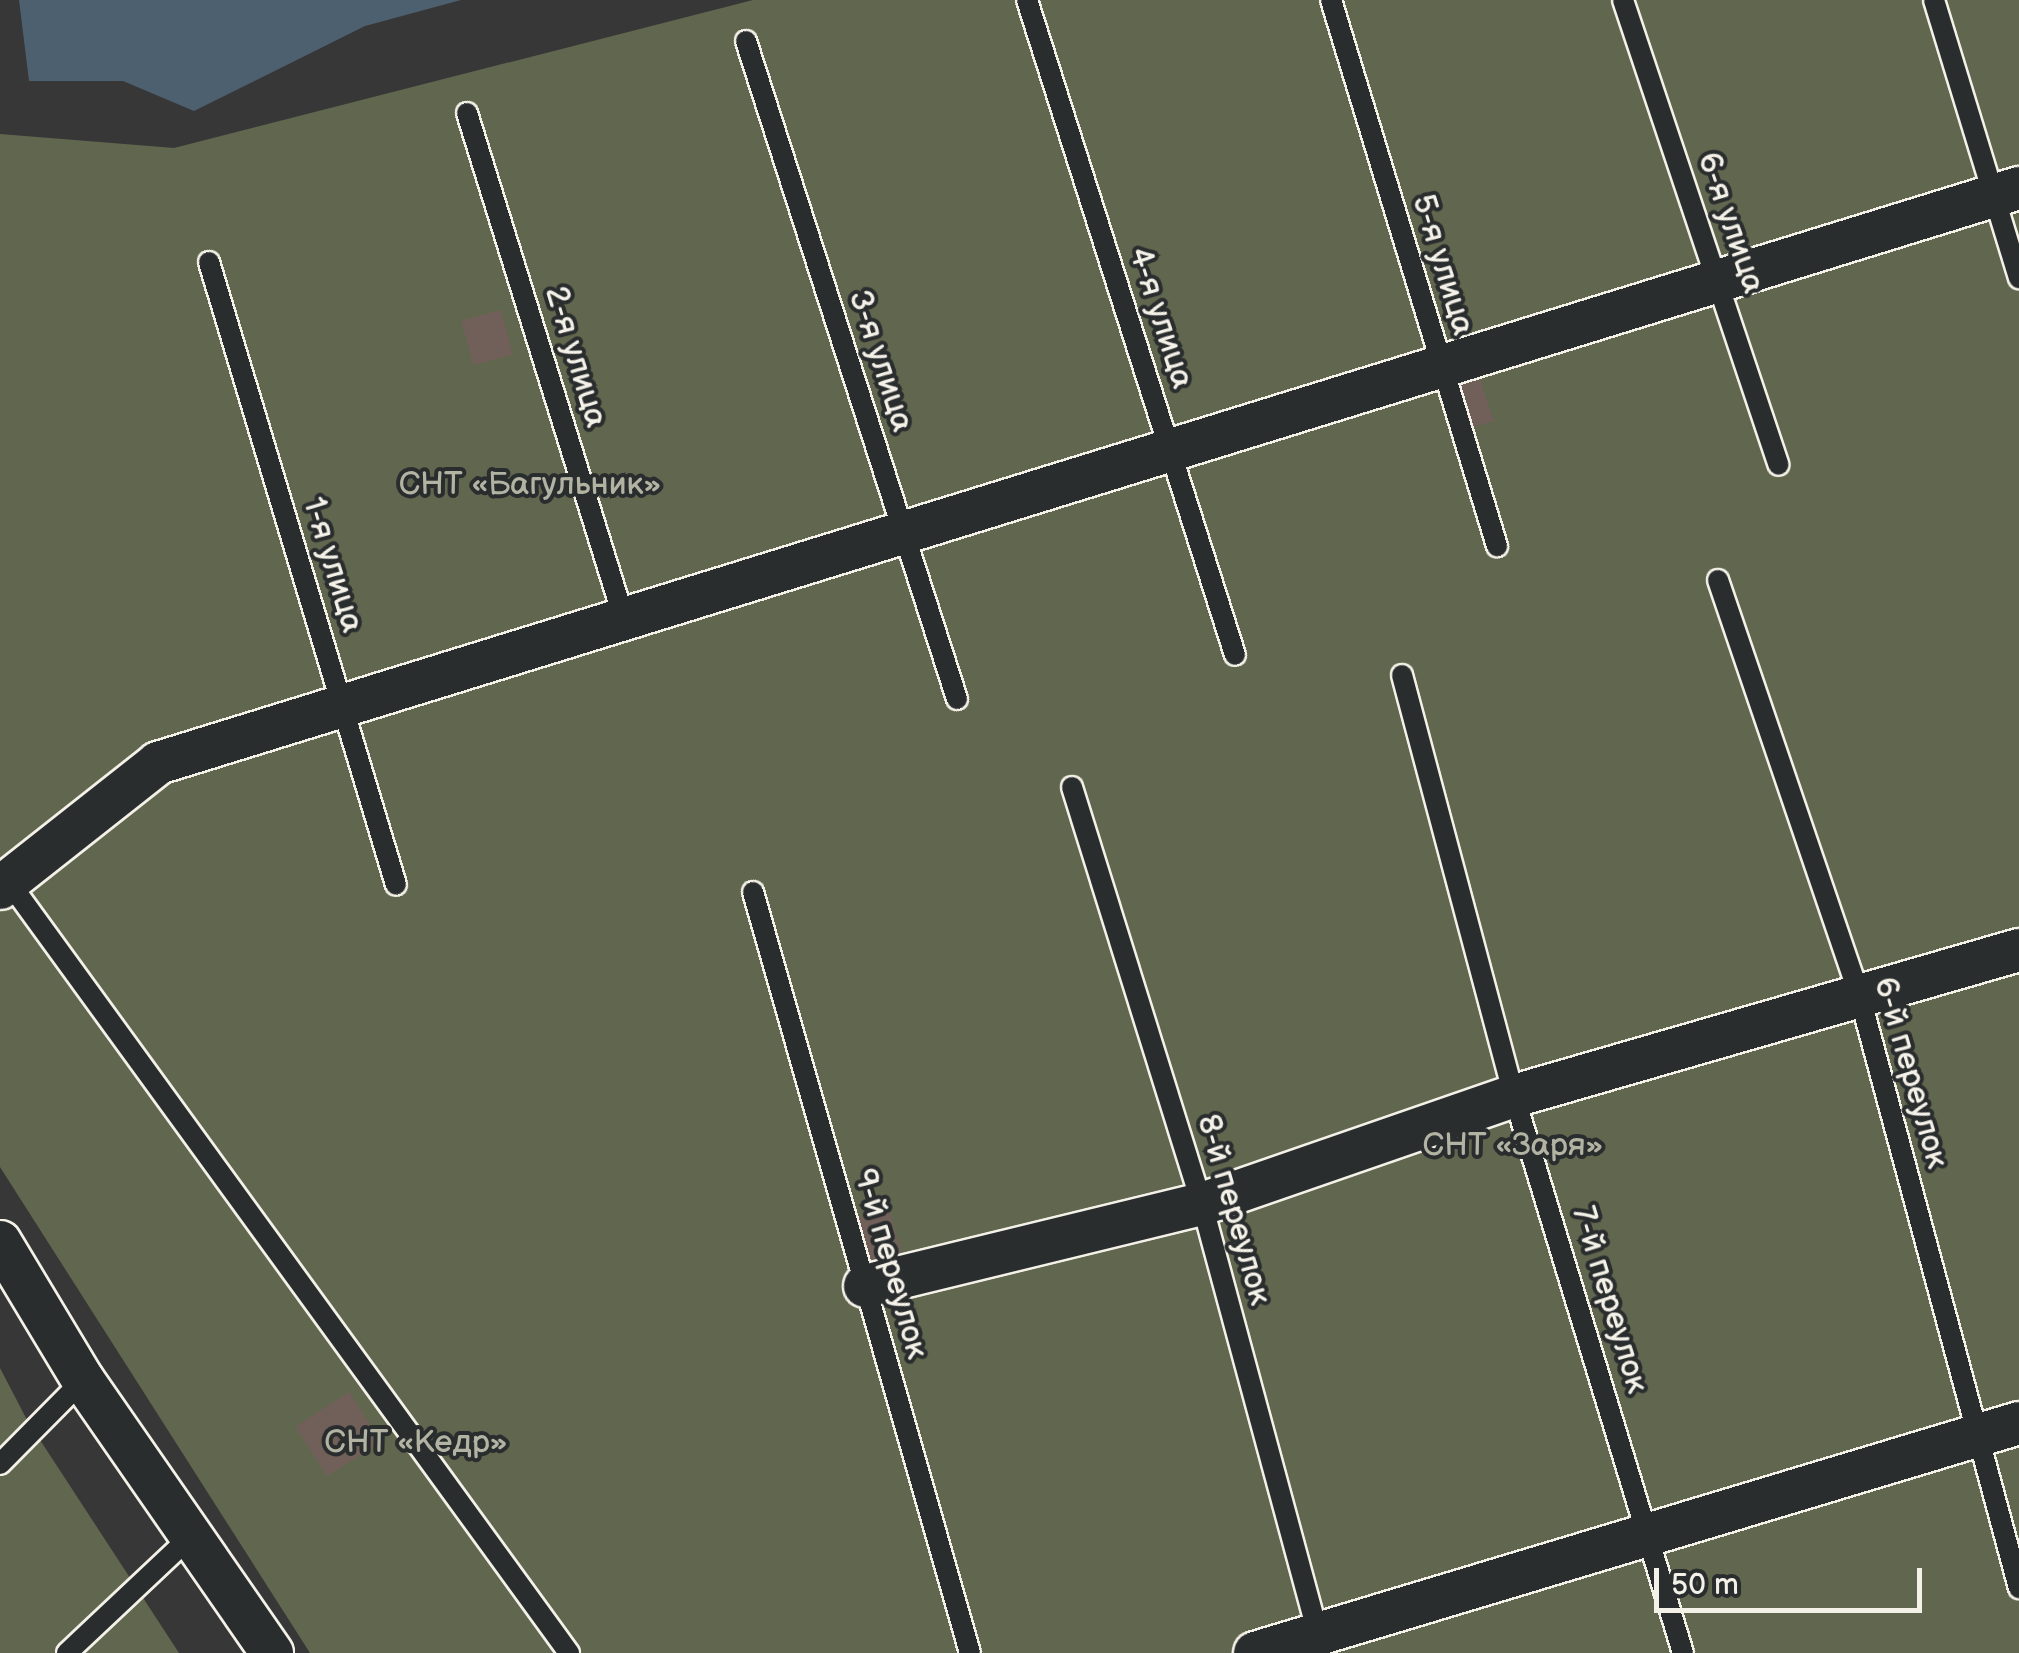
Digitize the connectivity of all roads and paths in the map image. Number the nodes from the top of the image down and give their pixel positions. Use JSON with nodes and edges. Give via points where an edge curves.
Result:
{"nodes":[{"id":1,"x":1027,"y":0,"type":"edge"},
{"id":2,"x":1331,"y":0,"type":"edge"},
{"id":3,"x":1623,"y":0,"type":"edge"},
{"id":4,"x":1934,"y":0,"type":"edge"},
{"id":5,"x":746,"y":42,"type":"dead end"},
{"id":6,"x":468,"y":112,"type":"dead end"},
{"id":7,"x":2007,"y":192,"type":"edge"},
{"id":8,"x":209,"y":262,"type":"dead end"},
{"id":9,"x":2019,"y":278,"type":"edge"},
{"id":10,"x":1718,"y":282,"type":"junction"},
{"id":11,"x":1442,"y":367,"type":"junction"},
{"id":12,"x":1170,"y":450,"type":"junction"},
{"id":13,"x":1779,"y":465,"type":"dead end"},
{"id":14,"x":904,"y":532,"type":"junction"},
{"id":15,"x":1497,"y":546,"type":"dead end"},
{"id":16,"x":1718,"y":580,"type":"dead end"},
{"id":17,"x":624,"y":618,"type":"junction"},
{"id":18,"x":1236,"y":655,"type":"dead end"},
{"id":19,"x":1402,"y":675,"type":"dead end"},
{"id":20,"x":957,"y":699,"type":"dead end"},
{"id":21,"x":343,"y":706,"type":"junction"},
{"id":22,"x":1072,"y":787,"type":"dead end"},
{"id":23,"x":2,"y":879,"type":"edge"},
{"id":24,"x":396,"y":885,"type":"dead end"},
{"id":25,"x":753,"y":892,"type":"dead end"},
{"id":26,"x":2019,"y":950,"type":"edge"},
{"id":27,"x":1860,"y":1001,"type":"junction"},
{"id":28,"x":1514,"y":1096,"type":"junction"},
{"id":29,"x":1202,"y":1204,"type":"junction"},
{"id":30,"x":0,"y":1242,"type":"edge"},
{"id":31,"x":865,"y":1286,"type":"junction"},
{"id":32,"x":82,"y":1380,"type":"junction"},
{"id":33,"x":2000,"y":1429,"type":"edge"},
{"id":34,"x":0,"y":1464,"type":"edge"},
{"id":35,"x":1648,"y":1532,"type":"junction"},
{"id":36,"x":190,"y":1536,"type":"junction"},
{"id":37,"x":2019,"y":1588,"type":"edge"},
{"id":38,"x":1320,"y":1643,"type":"edge"},
{"id":39,"x":67,"y":1653,"type":"edge"},
{"id":40,"x":271,"y":1653,"type":"edge"},
{"id":41,"x":568,"y":1653,"type":"edge"},
{"id":42,"x":970,"y":1653,"type":"edge"},
{"id":43,"x":1255,"y":1653,"type":"edge"},
{"id":44,"x":1682,"y":1653,"type":"edge"}],
"edges":[{"from":1,"to":12,"type":"lane","name":"4-я улица"},
{"from":2,"to":11,"type":"lane","name":"5-я улица"},
{"from":3,"to":10,"type":"lane","name":"6-я улица"},
{"from":4,"to":7,"type":"lane"},
{"from":5,"to":14,"type":"lane","name":"3-я улица"},
{"from":6,"to":17,"type":"lane","name":"2-я улица"},
{"from":7,"to":9,"type":"lane"},
{"from":7,"to":10,"type":"street"},
{"from":8,"to":21,"type":"lane","name":"1-я улица"},
{"from":10,"to":11,"type":"street"},
{"from":10,"to":13,"type":"lane","name":"6-я улица"},
{"from":11,"to":12,"type":"street"},
{"from":11,"to":15,"type":"lane","name":"5-я улица"},
{"from":12,"to":14,"type":"street"},
{"from":12,"to":18,"type":"lane","name":"4-я улица"},
{"from":14,"to":17,"type":"street"},
{"from":14,"to":20,"type":"lane","name":"3-я улица"},
{"from":16,"to":27,"type":"lane","name":"6-й переулок"},
{"from":17,"to":21,"type":"street"},
{"from":19,"to":28,"type":"lane","name":"7-й переулок"},
{"from":21,"to":23,"type":"street","via":[[158,762]]},
{"from":21,"to":24,"type":"lane","name":"1-я улица"},
{"from":22,"to":29,"type":"lane","name":"8-й переулок"},
{"from":23,"to":41,"type":"lane"},
{"from":25,"to":31,"type":"lane","name":"9-й переулок"},
{"from":26,"to":27,"type":"street"},
{"from":27,"to":28,"type":"street"},
{"from":27,"to":33,"type":"lane","name":"6-й переулок"},
{"from":28,"to":29,"type":"street"},
{"from":28,"to":35,"type":"lane","name":"7-й переулок"},
{"from":29,"to":31,"type":"street"},
{"from":29,"to":38,"type":"lane","name":"8-й переулок"},
{"from":30,"to":32,"type":"street"},
{"from":31,"to":42,"type":"lane","name":"9-й переулок"},
{"from":32,"to":34,"type":"lane"},
{"from":32,"to":36,"type":"street"},
{"from":33,"to":35,"type":"street"},
{"from":33,"to":37,"type":"lane","name":"6-й переулок","via":[[1980,1458]]},
{"from":35,"to":38,"type":"street"},
{"from":35,"to":44,"type":"lane","name":"7-й переулок"},
{"from":36,"to":39,"type":"lane"},
{"from":36,"to":40,"type":"street"},
{"from":38,"to":43,"type":"street"}]}
